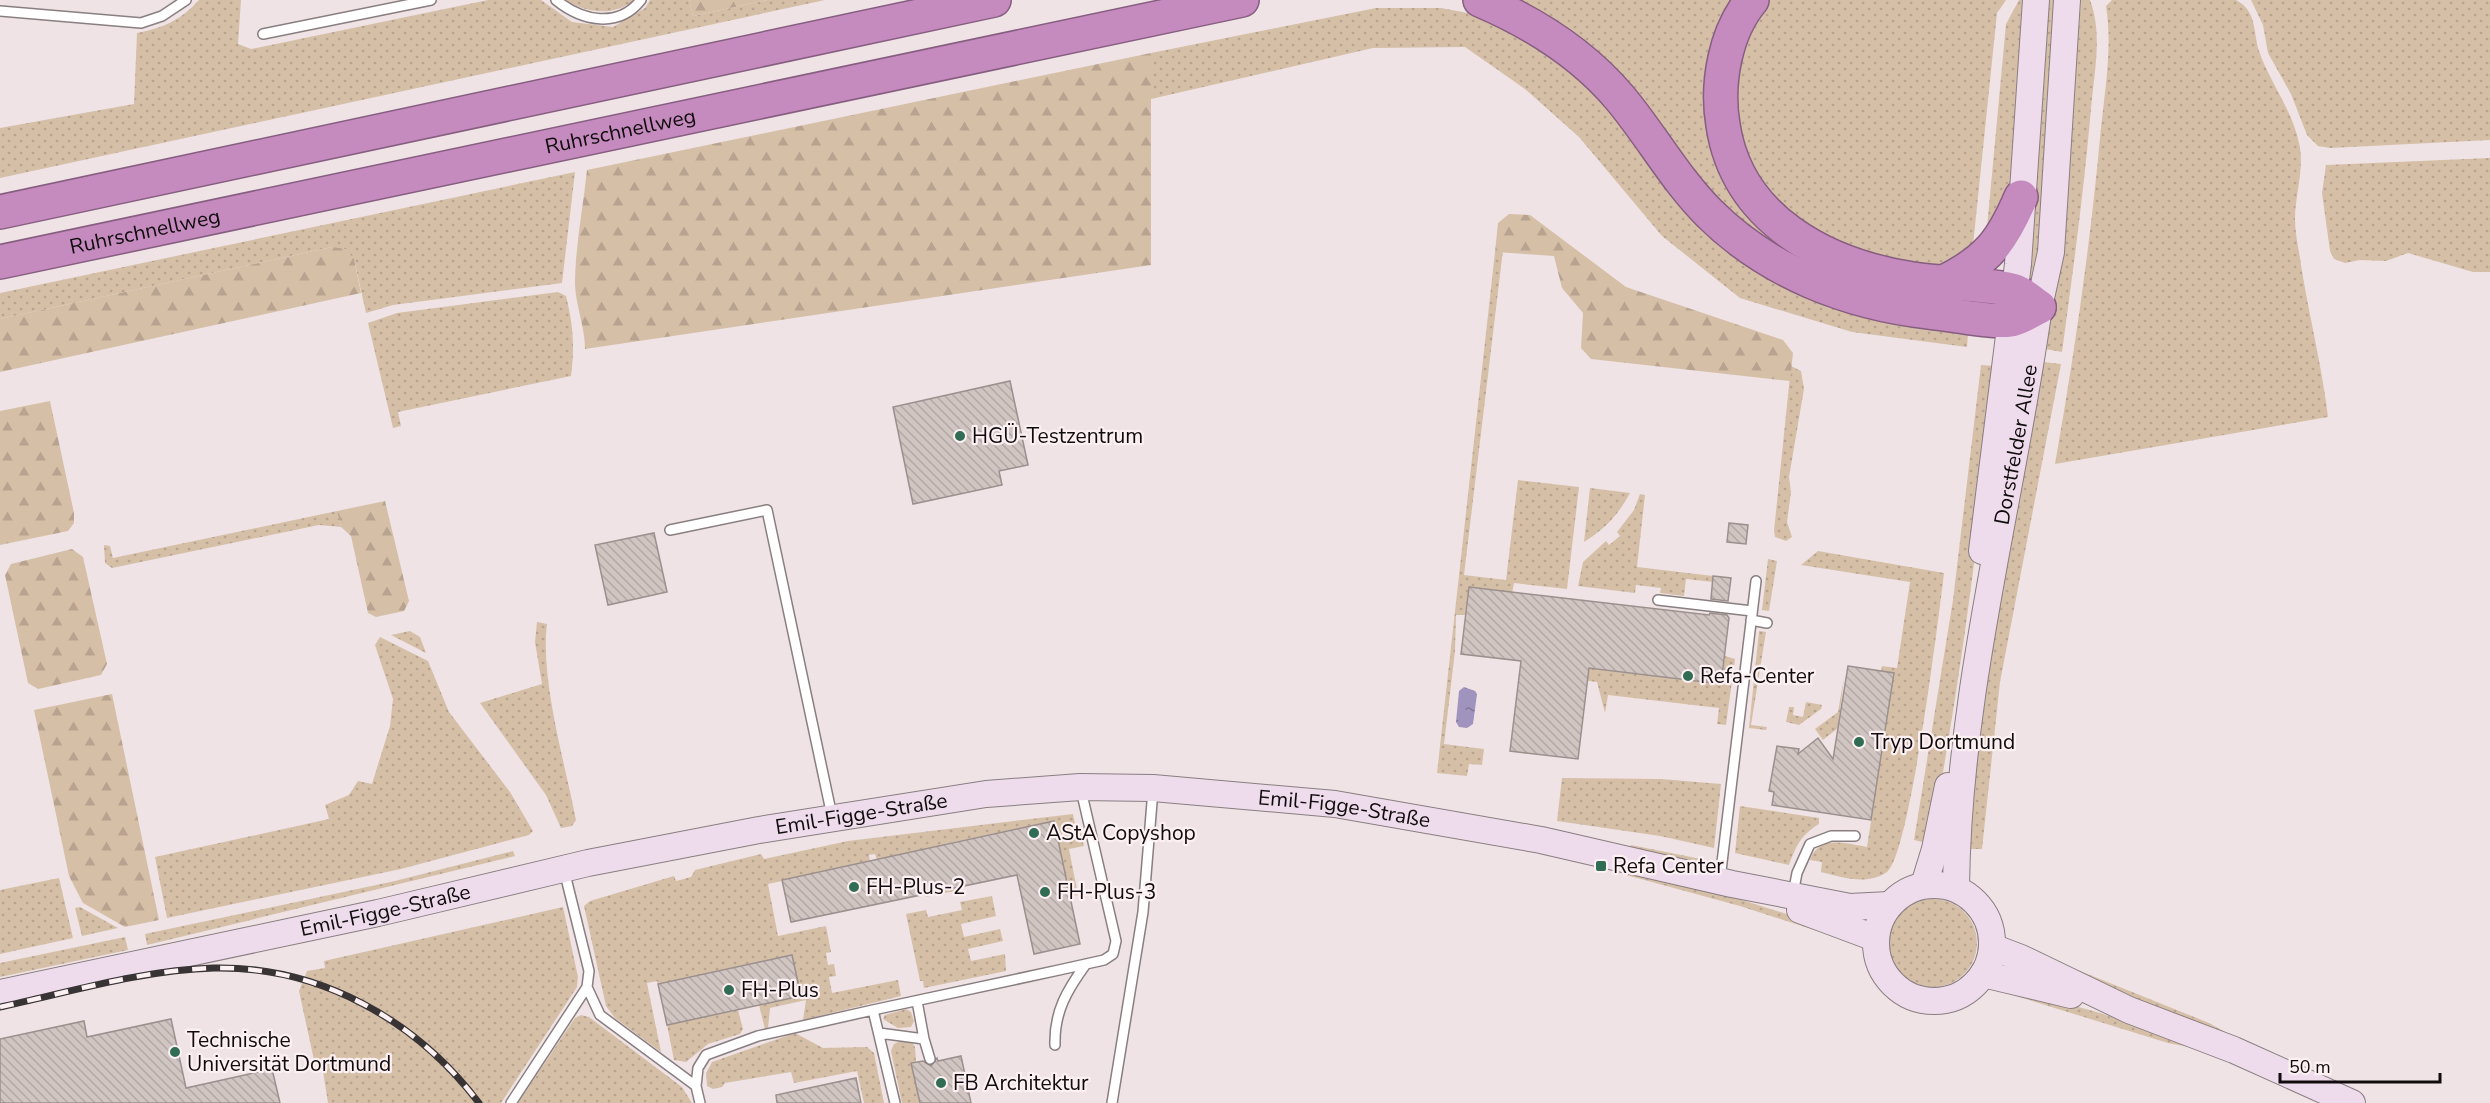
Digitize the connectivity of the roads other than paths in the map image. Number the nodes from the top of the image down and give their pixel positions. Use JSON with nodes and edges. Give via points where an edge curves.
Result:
{"nodes":[{"id":1,"x":186,"y":0,"type":"edge"},
{"id":2,"x":431,"y":0,"type":"edge"},
{"id":3,"x":556,"y":0,"type":"edge"},
{"id":4,"x":640,"y":0,"type":"edge"},
{"id":5,"x":994,"y":0,"type":"edge"},
{"id":6,"x":1242,"y":0,"type":"edge"},
{"id":7,"x":1480,"y":0,"type":"edge"},
{"id":8,"x":1752,"y":0,"type":"edge"},
{"id":9,"x":2036,"y":0,"type":"edge"},
{"id":10,"x":2067,"y":0,"type":"edge"},
{"id":11,"x":0,"y":11,"type":"edge"},
{"id":12,"x":263,"y":34,"type":"dead end"},
{"id":13,"x":2021,"y":196,"type":"junction"},
{"id":14,"x":0,"y":212,"type":"edge"},
{"id":15,"x":0,"y":262,"type":"edge"},
{"id":16,"x":1942,"y":283,"type":"junction"},
{"id":17,"x":2021,"y":306,"type":"junction"},
{"id":18,"x":670,"y":530,"type":"dead end"},
{"id":19,"x":1756,"y":581,"type":"dead end"},
{"id":20,"x":1658,"y":600,"type":"dead end"},
{"id":21,"x":1752,"y":616,"type":"junction"},
{"id":22,"x":1767,"y":623,"type":"dead end"},
{"id":23,"x":1080,"y":786,"type":"junction"},
{"id":24,"x":1153,"y":788,"type":"junction"},
{"id":25,"x":832,"y":816,"type":"junction"},
{"id":26,"x":1855,"y":836,"type":"dead end"},
{"id":27,"x":564,"y":870,"type":"junction"},
{"id":28,"x":1726,"y":883,"type":"junction"},
{"id":29,"x":1924,"y":885,"type":"junction"},
{"id":30,"x":1956,"y":888,"type":"junction"},
{"id":31,"x":1793,"y":896,"type":"junction"},
{"id":32,"x":1889,"y":905,"type":"junction"},
{"id":33,"x":1875,"y":938,"type":"junction"},
{"id":34,"x":1992,"y":947,"type":"junction"},
{"id":35,"x":1086,"y":964,"type":"junction"},
{"id":36,"x":1983,"y":974,"type":"junction"},
{"id":37,"x":587,"y":987,"type":"junction"},
{"id":38,"x":0,"y":993,"type":"edge"},
{"id":39,"x":917,"y":1001,"type":"junction"},
{"id":40,"x":873,"y":1010,"type":"junction"},
{"id":41,"x":2129,"y":1010,"type":"junction"},
{"id":42,"x":879,"y":1033,"type":"junction"},
{"id":43,"x":924,"y":1039,"type":"junction"},
{"id":44,"x":1055,"y":1045,"type":"dead end"},
{"id":45,"x":930,"y":1059,"type":"dead end"},
{"id":46,"x":696,"y":1086,"type":"junction"},
{"id":47,"x":511,"y":1103,"type":"edge"},
{"id":48,"x":700,"y":1103,"type":"edge"},
{"id":49,"x":895,"y":1103,"type":"edge"},
{"id":50,"x":1112,"y":1103,"type":"edge"},
{"id":51,"x":2352,"y":1103,"type":"edge"}],
"edges":[{"from":1,"to":11,"type":"lane","via":[[162,16],[141,23]]},
{"from":2,"to":12,"type":"lane"},
{"from":3,"to":4,"type":"lane","via":[[580,16],[614,20],[633,10]]},
{"from":5,"to":14,"type":"highway"},
{"from":6,"to":15,"type":"highway","name":"Ruhrschnellweg"},
{"from":7,"to":17,"type":"highway","via":[[1537,28],[1576,54],[1599,75],[1708,212],[1770,262],[1847,295],[1903,309]]},
{"from":8,"to":16,"type":"highway","via":[[1735,30],[1720,89],[1725,138],[1743,182],[1758,205],[1787,232],[1818,251],[1880,272]]},
{"from":9,"to":13,"type":"street","name":"Dorstfelder Allee"},
{"from":10,"to":17,"type":"street","name":"Dorstfelder Allee","via":[[2052,241]]},
{"from":13,"to":16,"type":"highway","via":[[1996,247],[1964,272]]},
{"from":13,"to":17,"type":"street","name":"Dorstfelder Allee"},
{"from":16,"to":17,"type":"highway"},
{"from":17,"to":29,"type":"street","name":"Dorstfelder Allee","via":[[1963,694],[1937,839]]},
{"from":17,"to":30,"type":"street","name":"Dorstfelder Allee","via":[[1960,806]]},
{"from":18,"to":25,"type":"lane","via":[[767,510]]},
{"from":19,"to":21,"type":"lane"},
{"from":20,"to":21,"type":"lane"},
{"from":21,"to":22,"type":"lane"},
{"from":21,"to":28,"type":"lane"},
{"from":23,"to":24,"type":"street","name":"Emil-Figge-Straße"},
{"from":23,"to":25,"type":"street","name":"Emil-Figge-Straße","via":[[986,794]]},
{"from":23,"to":35,"type":"lane","via":[[1116,941],[1113,954]]},
{"from":24,"to":28,"type":"street","name":"Emil-Figge-Straße","via":[[1335,804],[1404,815],[1542,840]]},
{"from":24,"to":50,"type":"lane","via":[[1132,997]]},
{"from":25,"to":27,"type":"street","name":"Emil-Figge-Straße"},
{"from":26,"to":31,"type":"lane","via":[[1831,836],[1810,843],[1797,873]]},
{"from":27,"to":37,"type":"lane","via":[[589,971]]},
{"from":27,"to":38,"type":"street","name":"Emil-Figge-Straße"},
{"from":28,"to":31,"type":"street","name":"Emil-Figge-Straße"},
{"from":28,"to":33,"type":"street","name":"Emil-Figge-Straße"},
{"from":29,"to":30,"type":"street"},
{"from":29,"to":32,"type":"street","via":[[1903,892]]},
{"from":30,"to":34,"type":"street","via":[[1984,911]]},
{"from":31,"to":32,"type":"street","name":"Emil-Figge-Straße","via":[[1850,907]]},
{"from":32,"to":33,"type":"street"},
{"from":33,"to":36,"type":"street","via":[[1875,951],[1884,974],[1907,995],[1924,1001],[1963,994]]},
{"from":34,"to":36,"type":"street"},
{"from":34,"to":41,"type":"street"},
{"from":35,"to":39,"type":"lane"},
{"from":35,"to":44,"type":"lane","via":[[1059,1008],[1054,1026]]},
{"from":36,"to":41,"type":"street"},
{"from":37,"to":46,"type":"lane","via":[[600,1014]]},
{"from":37,"to":47,"type":"lane"},
{"from":39,"to":40,"type":"lane"},
{"from":39,"to":43,"type":"lane"},
{"from":40,"to":42,"type":"lane"},
{"from":40,"to":46,"type":"lane","via":[[758,1036],[706,1055],[698,1068]]},
{"from":41,"to":51,"type":"street","via":[[2234,1050]]},
{"from":42,"to":43,"type":"lane"},
{"from":42,"to":49,"type":"lane"},
{"from":43,"to":45,"type":"lane"},
{"from":46,"to":48,"type":"lane"}]}
